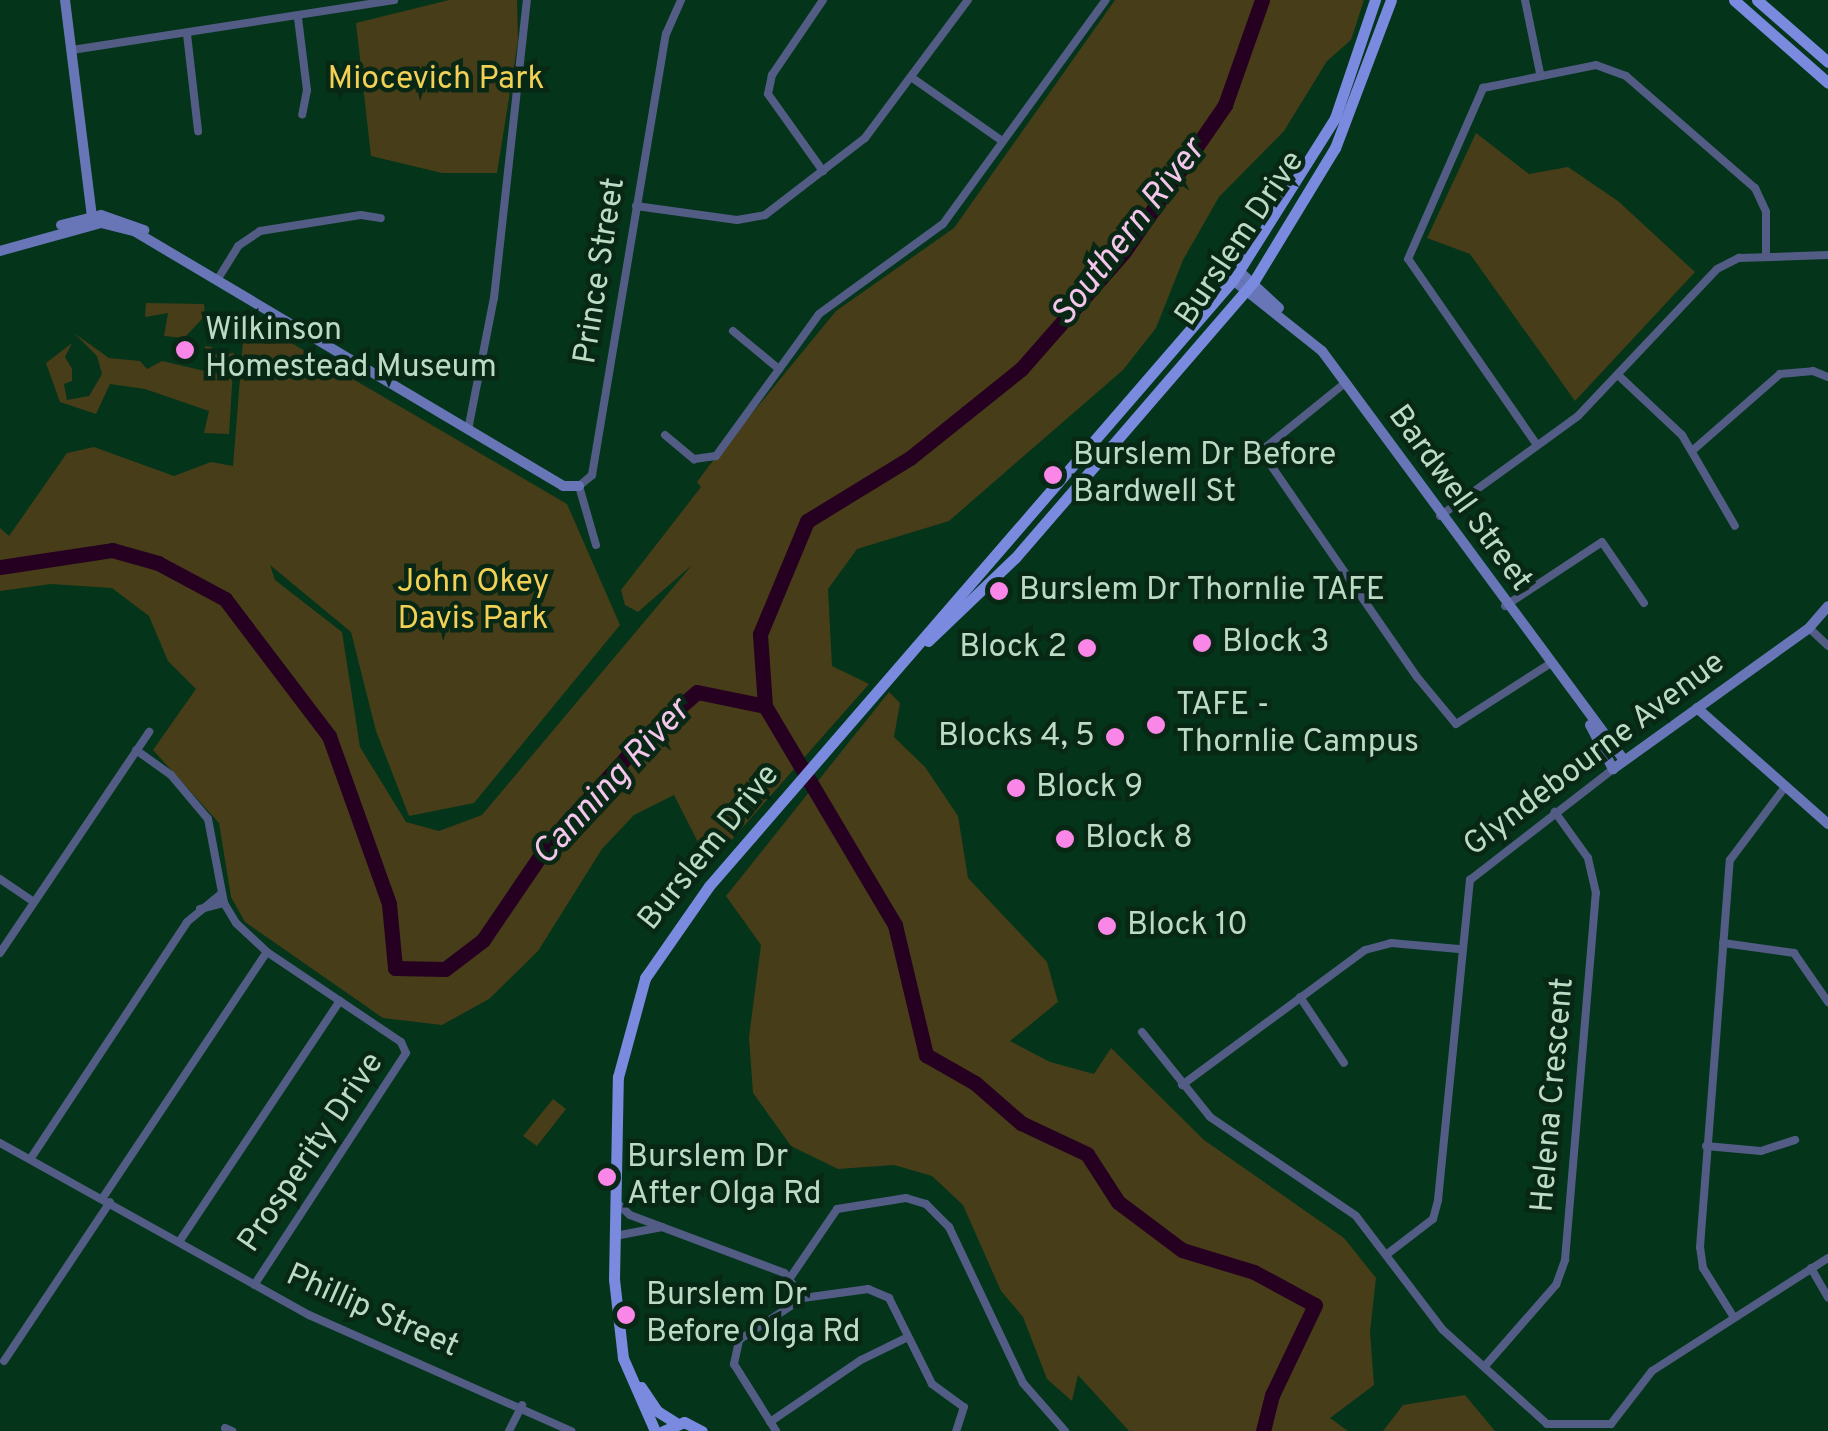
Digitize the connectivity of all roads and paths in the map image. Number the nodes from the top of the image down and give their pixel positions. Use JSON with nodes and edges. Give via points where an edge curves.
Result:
{"nodes":[{"id":1,"x":65,"y":0,"type":"edge"},
{"id":2,"x":394,"y":0,"type":"edge"},
{"id":3,"x":527,"y":0,"type":"edge"},
{"id":4,"x":681,"y":0,"type":"edge"},
{"id":5,"x":822,"y":0,"type":"edge"},
{"id":6,"x":968,"y":0,"type":"edge"},
{"id":7,"x":1106,"y":0,"type":"edge"},
{"id":8,"x":1375,"y":0,"type":"edge"},
{"id":9,"x":1391,"y":0,"type":"edge"},
{"id":10,"x":1525,"y":0,"type":"edge"},
{"id":11,"x":1734,"y":0,"type":"edge"},
{"id":12,"x":1757,"y":0,"type":"edge"},
{"id":13,"x":298,"y":18,"type":"junction"},
{"id":14,"x":188,"y":34,"type":"junction"},
{"id":15,"x":72,"y":50,"type":"junction"},
{"id":16,"x":1816,"y":51,"type":"junction"},
{"id":17,"x":1828,"y":62,"type":"edge"},
{"id":18,"x":1540,"y":73,"type":"junction"},
{"id":19,"x":1828,"y":73,"type":"edge"},
{"id":20,"x":911,"y":77,"type":"junction"},
{"id":21,"x":1828,"y":83,"type":"edge"},
{"id":22,"x":302,"y":114,"type":"dead end"},
{"id":23,"x":198,"y":131,"type":"dead end"},
{"id":24,"x":1002,"y":140,"type":"junction"},
{"id":25,"x":823,"y":171,"type":"junction"},
{"id":26,"x":636,"y":206,"type":"junction"},
{"id":27,"x":381,"y":218,"type":"dead end"},
{"id":28,"x":96,"y":219,"type":"junction"},
{"id":29,"x":0,"y":251,"type":"edge"},
{"id":30,"x":1828,"y":255,"type":"edge"},
{"id":31,"x":1766,"y":257,"type":"junction"},
{"id":32,"x":1237,"y":276,"type":"junction"},
{"id":33,"x":218,"y":277,"type":"junction"},
{"id":34,"x":1251,"y":286,"type":"junction"},
{"id":35,"x":733,"y":331,"type":"dead end"},
{"id":36,"x":778,"y":368,"type":"junction"},
{"id":37,"x":1618,"y":375,"type":"junction"},
{"id":38,"x":1828,"y":377,"type":"edge"},
{"id":39,"x":1345,"y":384,"type":"junction"},
{"id":40,"x":468,"y":430,"type":"junction"},
{"id":41,"x":665,"y":435,"type":"dead end"},
{"id":42,"x":1536,"y":445,"type":"junction"},
{"id":43,"x":1692,"y":451,"type":"junction"},
{"id":44,"x":579,"y":486,"type":"junction"},
{"id":45,"x":1440,"y":516,"type":"junction"},
{"id":46,"x":1736,"y":526,"type":"dead end"},
{"id":47,"x":596,"y":545,"type":"dead end"},
{"id":48,"x":1002,"y":547,"type":"junction"},
{"id":49,"x":1015,"y":558,"type":"junction"},
{"id":50,"x":1644,"y":603,"type":"dead end"},
{"id":51,"x":1506,"y":606,"type":"junction"},
{"id":52,"x":1828,"y":606,"type":"edge"},
{"id":53,"x":1809,"y":628,"type":"junction"},
{"id":54,"x":1828,"y":646,"type":"edge"},
{"id":55,"x":918,"y":649,"type":"junction"},
{"id":56,"x":1548,"y":665,"type":"junction"},
{"id":57,"x":1697,"y":708,"type":"junction"},
{"id":58,"x":1587,"y":718,"type":"junction"},
{"id":59,"x":149,"y":732,"type":"dead end"},
{"id":60,"x":136,"y":750,"type":"junction"},
{"id":61,"x":1624,"y":760,"type":"junction"},
{"id":62,"x":1613,"y":768,"type":"junction"},
{"id":63,"x":1785,"y":787,"type":"junction"},
{"id":64,"x":1555,"y":812,"type":"junction"},
{"id":65,"x":1828,"y":824,"type":"edge"},
{"id":66,"x":0,"y":879,"type":"edge"},
{"id":67,"x":223,"y":898,"type":"junction"},
{"id":68,"x":34,"y":902,"type":"junction"},
{"id":69,"x":1723,"y":943,"type":"junction"},
{"id":70,"x":1459,"y":949,"type":"junction"},
{"id":71,"x":0,"y":952,"type":"edge"},
{"id":72,"x":268,"y":952,"type":"junction"},
{"id":73,"x":1300,"y":997,"type":"junction"},
{"id":74,"x":340,"y":1002,"type":"junction"},
{"id":75,"x":1828,"y":1002,"type":"edge"},
{"id":76,"x":1142,"y":1032,"type":"dead end"},
{"id":77,"x":1344,"y":1063,"type":"dead end"},
{"id":78,"x":1182,"y":1085,"type":"junction"},
{"id":79,"x":1796,"y":1140,"type":"dead end"},
{"id":80,"x":0,"y":1143,"type":"edge"},
{"id":81,"x":1706,"y":1146,"type":"junction"},
{"id":82,"x":31,"y":1158,"type":"junction"},
{"id":83,"x":106,"y":1200,"type":"junction"},
{"id":84,"x":615,"y":1202,"type":"junction"},
{"id":85,"x":672,"y":1227,"type":"junction"},
{"id":86,"x":615,"y":1236,"type":"junction"},
{"id":87,"x":179,"y":1242,"type":"junction"},
{"id":88,"x":1386,"y":1255,"type":"junction"},
{"id":89,"x":1828,"y":1258,"type":"edge"},
{"id":90,"x":1811,"y":1268,"type":"junction"},
{"id":91,"x":790,"y":1278,"type":"junction"},
{"id":92,"x":254,"y":1286,"type":"junction"},
{"id":93,"x":1828,"y":1297,"type":"edge"},
{"id":94,"x":803,"y":1298,"type":"junction"},
{"id":95,"x":1733,"y":1316,"type":"junction"},
{"id":96,"x":908,"y":1337,"type":"junction"},
{"id":97,"x":623,"y":1358,"type":"junction"},
{"id":98,"x":4,"y":1361,"type":"dead end"},
{"id":99,"x":1484,"y":1366,"type":"junction"},
{"id":100,"x":522,"y":1404,"type":"junction"},
{"id":101,"x":770,"y":1422,"type":"junction"},
{"id":102,"x":676,"y":1423,"type":"junction"},
{"id":103,"x":510,"y":1431,"type":"edge"},
{"id":104,"x":571,"y":1431,"type":"edge"},
{"id":105,"x":659,"y":1431,"type":"edge"},
{"id":106,"x":702,"y":1431,"type":"edge"},
{"id":107,"x":776,"y":1431,"type":"edge"},
{"id":108,"x":956,"y":1431,"type":"edge"},
{"id":109,"x":1064,"y":1431,"type":"edge"}],
"edges":[{"from":1,"to":15,"type":"street"},
{"from":2,"to":13,"type":"street"},
{"from":3,"to":40,"type":"street","via":[[494,298]]},
{"from":4,"to":26,"type":"street","name":"Prince Street","via":[[666,34]]},
{"from":5,"to":25,"type":"street","via":[[772,75],[768,94]]},
{"from":6,"to":20,"type":"street"},
{"from":7,"to":24,"type":"street"},
{"from":8,"to":32,"type":"main road","name":"Burslem Drive","via":[[1334,118]]},
{"from":9,"to":34,"type":"main road","name":"Burslem Drive","via":[[1335,148]]},
{"from":10,"to":18,"type":"street"},
{"from":11,"to":21,"type":"main road"},
{"from":12,"to":16,"type":"main road"},
{"from":13,"to":14,"type":"street"},
{"from":13,"to":22,"type":"street","via":[[307,90]]},
{"from":14,"to":15,"type":"street"},
{"from":14,"to":23,"type":"street"},
{"from":15,"to":28,"type":"street"},
{"from":16,"to":17,"type":"main road"},
{"from":16,"to":19,"type":"main road"},
{"from":18,"to":31,"type":"street","via":[[1596,65],[1626,76],[1755,188],[1766,212]]},
{"from":18,"to":42,"type":"street","via":[[1495,81],[1475,100],[1408,259]]},
{"from":20,"to":24,"type":"street"},
{"from":20,"to":25,"type":"street","via":[[865,138]]},
{"from":24,"to":36,"type":"street","via":[[942,224],[819,314]]},
{"from":25,"to":26,"type":"street","via":[[752,220]]},
{"from":26,"to":44,"type":"street","name":"Prince Street","via":[[592,475]]},
{"from":27,"to":33,"type":"street","via":[[260,230],[238,246]]},
{"from":28,"to":29,"type":"street"},
{"from":28,"to":33,"type":"street","via":[[138,225]]},
{"from":30,"to":31,"type":"street"},
{"from":31,"to":37,"type":"street","via":[[1740,258],[1716,269]]},
{"from":32,"to":34,"type":"street","name":"Bardwell Street"},
{"from":32,"to":48,"type":"main road","name":"Burslem Drive"},
{"from":33,"to":40,"type":"street"},
{"from":34,"to":39,"type":"street","name":"Bardwell Street"},
{"from":34,"to":49,"type":"main road","name":"Burslem Drive"},
{"from":35,"to":36,"type":"street"},
{"from":36,"to":41,"type":"street","via":[[716,456],[694,459]]},
{"from":37,"to":42,"type":"street"},
{"from":37,"to":43,"type":"street"},
{"from":38,"to":43,"type":"street","via":[[1813,371],[1780,374]]},
{"from":39,"to":45,"type":"street","name":"Bardwell Street"},
{"from":39,"to":56,"type":"street","via":[[1261,451],[1406,662],[1456,724]]},
{"from":40,"to":44,"type":"street","via":[[563,486]]},
{"from":42,"to":45,"type":"street"},
{"from":43,"to":46,"type":"street"},
{"from":44,"to":47,"type":"street"},
{"from":45,"to":51,"type":"street","name":"Bardwell Street"},
{"from":48,"to":49,"type":"main road"},
{"from":48,"to":55,"type":"main road","name":"Burslem Drive"},
{"from":49,"to":55,"type":"main road","name":"Burslem Drive"},
{"from":50,"to":51,"type":"street","via":[[1602,542]]},
{"from":51,"to":56,"type":"street","name":"Bardwell Street"},
{"from":52,"to":53,"type":"street","name":"Glyndebourne Avenue"},
{"from":53,"to":54,"type":"street"},
{"from":53,"to":57,"type":"street","name":"Glyndebourne Avenue"},
{"from":55,"to":84,"type":"main road","name":"Burslem Drive","via":[[673,931],[638,995],[618,1077]]},
{"from":56,"to":58,"type":"street","name":"Bardwell Street"},
{"from":57,"to":61,"type":"street","name":"Glyndebourne Avenue"},
{"from":57,"to":63,"type":"street"},
{"from":58,"to":61,"type":"street","name":"Bardwell Street"},
{"from":58,"to":62,"type":"street","name":"Bardwell Street"},
{"from":59,"to":60,"type":"street"},
{"from":60,"to":67,"type":"street","via":[[172,775],[208,819]]},
{"from":60,"to":68,"type":"street"},
{"from":61,"to":62,"type":"street","name":"Glyndebourne Avenue"},
{"from":62,"to":64,"type":"street","name":"Glyndebourne Avenue"},
{"from":63,"to":65,"type":"street"},
{"from":63,"to":69,"type":"street","via":[[1736,844]]},
{"from":64,"to":70,"type":"street","name":"Glyndebourne Avenue","via":[[1470,880]]},
{"from":64,"to":99,"type":"street","name":"Helena Crescent","via":[[1588,858],[1596,893],[1565,1260],[1556,1285]]},
{"from":66,"to":68,"type":"street"},
{"from":67,"to":72,"type":"street","name":"Prosperity Drive"},
{"from":67,"to":82,"type":"street","via":[[200,909]]},
{"from":68,"to":71,"type":"street"},
{"from":69,"to":75,"type":"street","via":[[1794,953]]},
{"from":69,"to":81,"type":"street"},
{"from":70,"to":73,"type":"street","via":[[1378,945]]},
{"from":70,"to":88,"type":"street","name":"Glyndebourne Avenue","via":[[1438,1200],[1433,1218]]},
{"from":72,"to":74,"type":"street","name":"Prosperity Drive"},
{"from":72,"to":83,"type":"street"},
{"from":73,"to":77,"type":"street"},
{"from":73,"to":78,"type":"street"},
{"from":74,"to":87,"type":"street"},
{"from":74,"to":92,"type":"street","name":"Prosperity Drive","via":[[401,1042],[406,1059]]},
{"from":76,"to":78,"type":"street"},
{"from":78,"to":88,"type":"street","via":[[1210,1117],[1356,1216]]},
{"from":79,"to":81,"type":"street","via":[[1760,1151]]},
{"from":80,"to":82,"type":"street","name":"Phillip Street"},
{"from":81,"to":95,"type":"street","via":[[1700,1258]]},
{"from":82,"to":83,"type":"street","name":"Phillip Street"},
{"from":83,"to":87,"type":"street","name":"Phillip Street"},
{"from":83,"to":98,"type":"street"},
{"from":84,"to":85,"type":"street","via":[[630,1215]]},
{"from":84,"to":86,"type":"main road","name":"Burslem Drive"},
{"from":85,"to":86,"type":"street"},
{"from":85,"to":91,"type":"street"},
{"from":86,"to":97,"type":"main road","name":"Burslem Drive"},
{"from":87,"to":92,"type":"street","name":"Phillip Street"},
{"from":88,"to":99,"type":"street","via":[[1443,1330]]},
{"from":89,"to":90,"type":"street"},
{"from":90,"to":93,"type":"street"},
{"from":90,"to":95,"type":"street"},
{"from":91,"to":94,"type":"street"},
{"from":91,"to":109,"type":"street","via":[[836,1209],[906,1198],[926,1204],[948,1227],[1024,1382]]},
{"from":92,"to":100,"type":"street","name":"Phillip Street"},
{"from":94,"to":96,"type":"street","via":[[880,1291]]},
{"from":94,"to":101,"type":"street","via":[[732,1351]]},
{"from":95,"to":99,"type":"street","via":[[1652,1371],[1611,1424],[1547,1424]]},
{"from":96,"to":101,"type":"street","via":[[860,1360]]},
{"from":96,"to":108,"type":"street","via":[[932,1384],[964,1407]]},
{"from":97,"to":102,"type":"main road","name":"Burslem Drive","via":[[646,1399]]},
{"from":97,"to":105,"type":"main road","name":"Burslem Drive"},
{"from":100,"to":103,"type":"street"},
{"from":100,"to":104,"type":"street","name":"Phillip Street"},
{"from":101,"to":107,"type":"street"},
{"from":102,"to":105,"type":"main road","name":"Burslem Drive"},
{"from":102,"to":106,"type":"main road","name":"Burslem Drive"}]}
